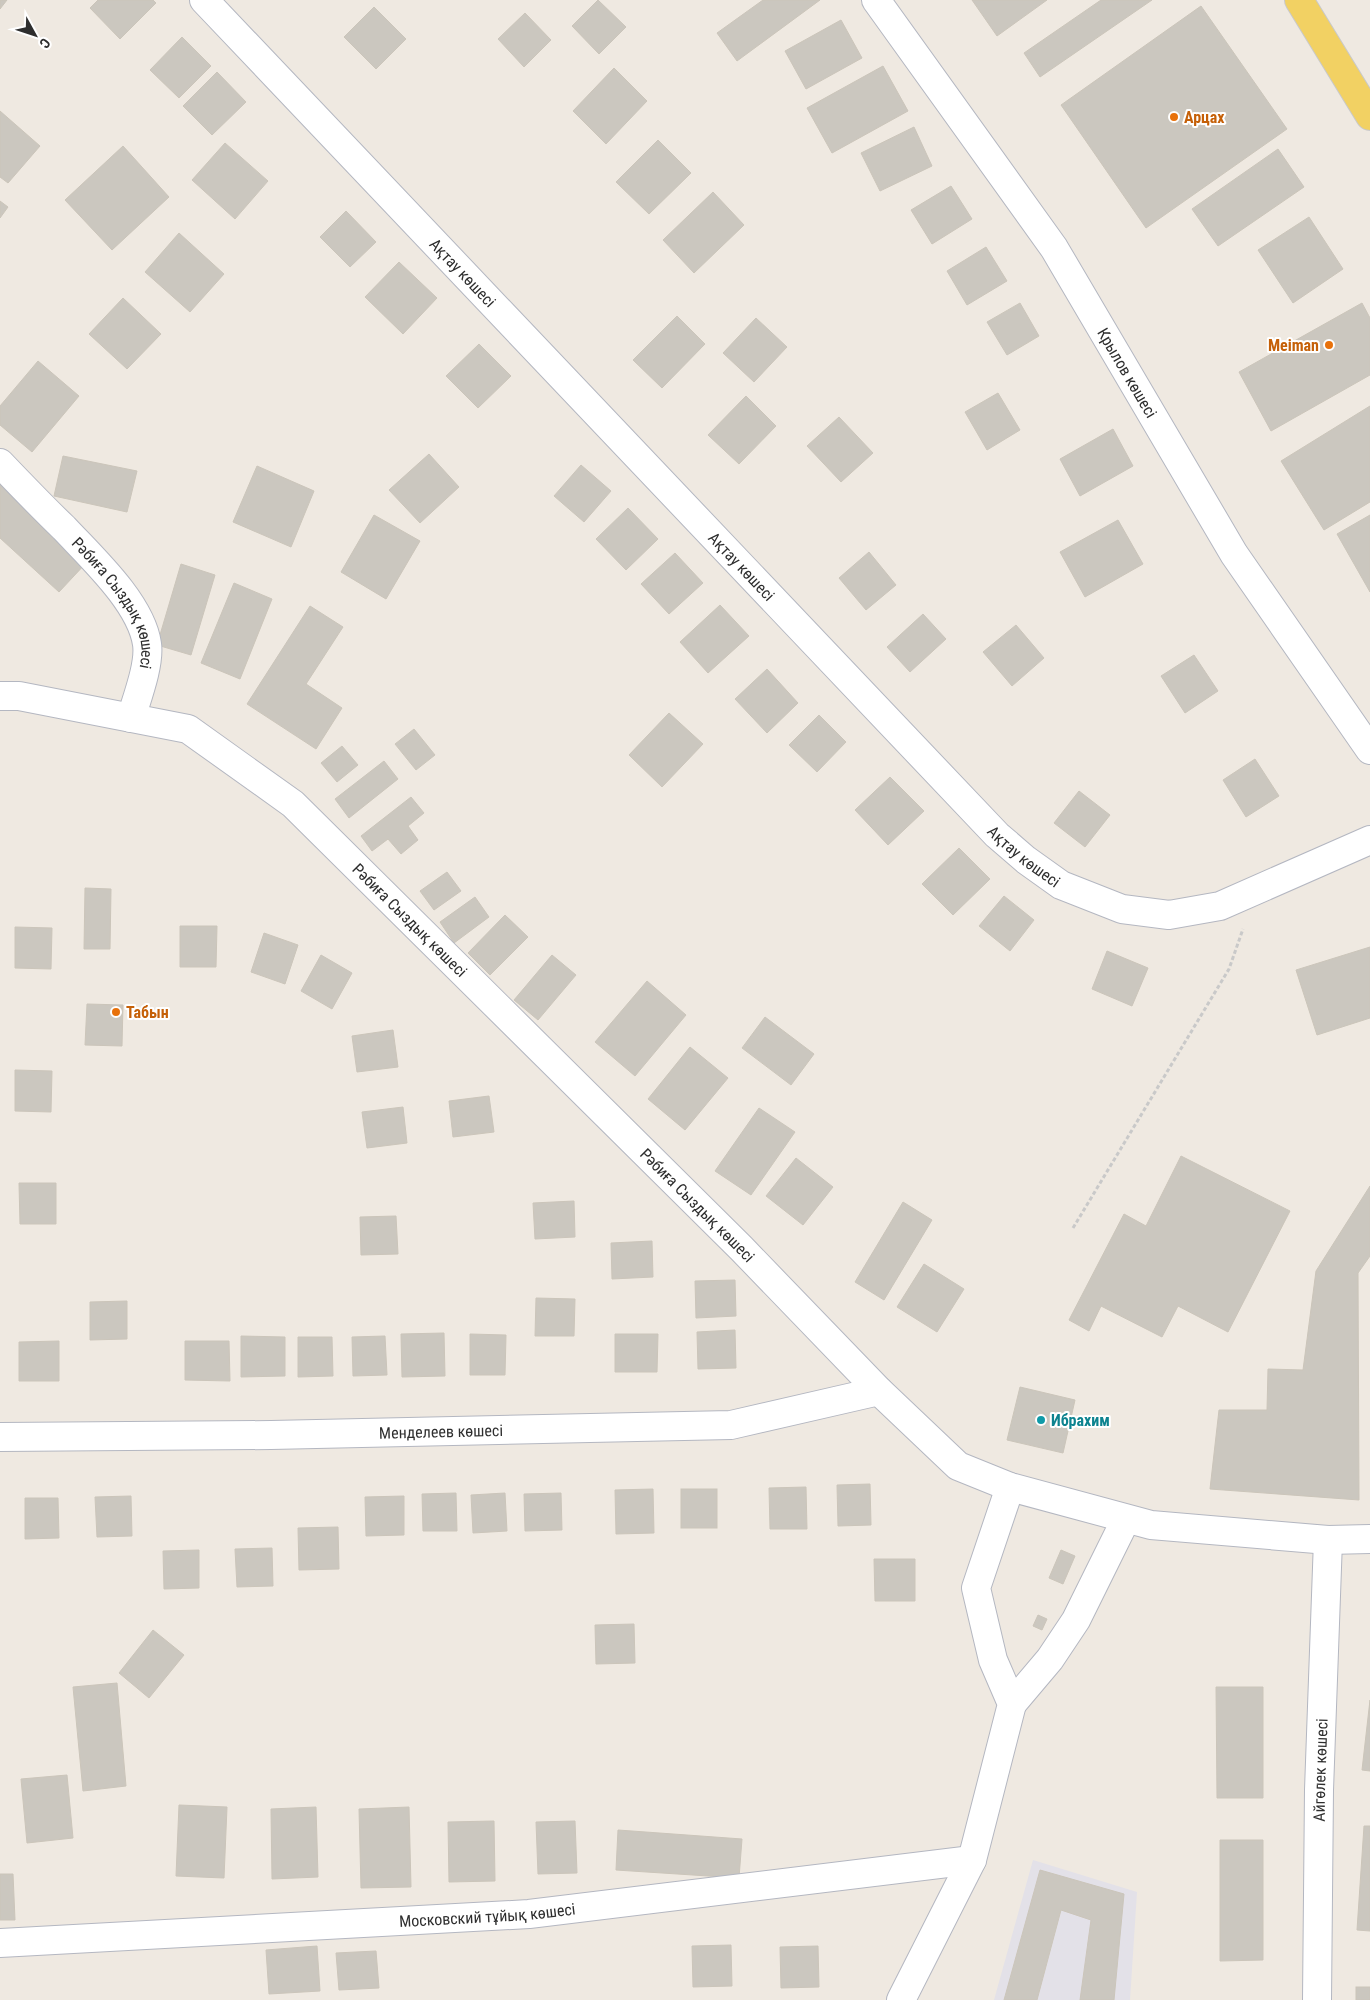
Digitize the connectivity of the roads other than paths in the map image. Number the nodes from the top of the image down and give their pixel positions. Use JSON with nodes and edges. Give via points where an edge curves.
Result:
{"nodes":[{"id":1,"x":204,"y":0,"type":"edge"},
{"id":2,"x":876,"y":0,"type":"edge"},
{"id":3,"x":1299,"y":0,"type":"edge"},
{"id":4,"x":1370,"y":116,"type":"edge"},
{"id":5,"x":0,"y":463,"type":"edge"},
{"id":6,"x":0,"y":696,"type":"edge"},
{"id":7,"x":131,"y":718,"type":"junction"},
{"id":8,"x":1370,"y":750,"type":"edge"},
{"id":9,"x":1370,"y":840,"type":"edge"},
{"id":10,"x":879,"y":1392,"type":"junction"},
{"id":11,"x":0,"y":1438,"type":"edge"},
{"id":12,"x":1010,"y":1488,"type":"junction"},
{"id":13,"x":1126,"y":1519,"type":"junction"},
{"id":14,"x":1370,"y":1539,"type":"edge"},
{"id":15,"x":1328,"y":1540,"type":"junction"},
{"id":16,"x":1012,"y":1704,"type":"junction"},
{"id":17,"x":972,"y":1860,"type":"junction"},
{"id":18,"x":0,"y":1943,"type":"edge"},
{"id":19,"x":901,"y":2000,"type":"edge"},
{"id":20,"x":1317,"y":2000,"type":"edge"}],
"edges":[{"from":1,"to":9,"type":"street","name":"Ақтау көшесі","via":[[996,835],[1026,860],[1061,885],[1122,909],[1169,915],[1220,906]]},
{"from":2,"to":8,"type":"street","name":"Крылов көшесі","via":[[1054,248],[1234,554]]},
{"from":3,"to":4,"type":"main road"},
{"from":5,"to":7,"type":"street","name":"Рәбиға Сыздық көшесі","via":[[98,564],[142,624],[148,645],[143,680]]},
{"from":6,"to":7,"type":"street","via":[[19,696]]},
{"from":7,"to":10,"type":"street","name":"Рәбиға Сыздық көшесі","via":[[188,729],[292,804],[741,1248]]},
{"from":10,"to":11,"type":"street","name":"Менделеев көшесі","via":[[731,1425]]},
{"from":10,"to":12,"type":"street","name":"Рәбиға Сыздық көшесі","via":[[958,1466]]},
{"from":12,"to":13,"type":"street","name":"Рәбиға Сыздық көшесі"},
{"from":12,"to":16,"type":"street","via":[[976,1588],[993,1660]]},
{"from":13,"to":15,"type":"street","name":"Рәбиға Сыздық көшесі","via":[[1151,1525]]},
{"from":13,"to":16,"type":"street","via":[[1076,1620],[1050,1659]]},
{"from":14,"to":15,"type":"street","name":"Рәбиға Сыздық көшесі"},
{"from":15,"to":20,"type":"street","name":"Айгөлек көшесі","via":[[1319,1790]]},
{"from":16,"to":17,"type":"street"},
{"from":17,"to":18,"type":"street","name":"Московский тұйық көшесі","via":[[529,1914]]},
{"from":17,"to":19,"type":"street"}]}
